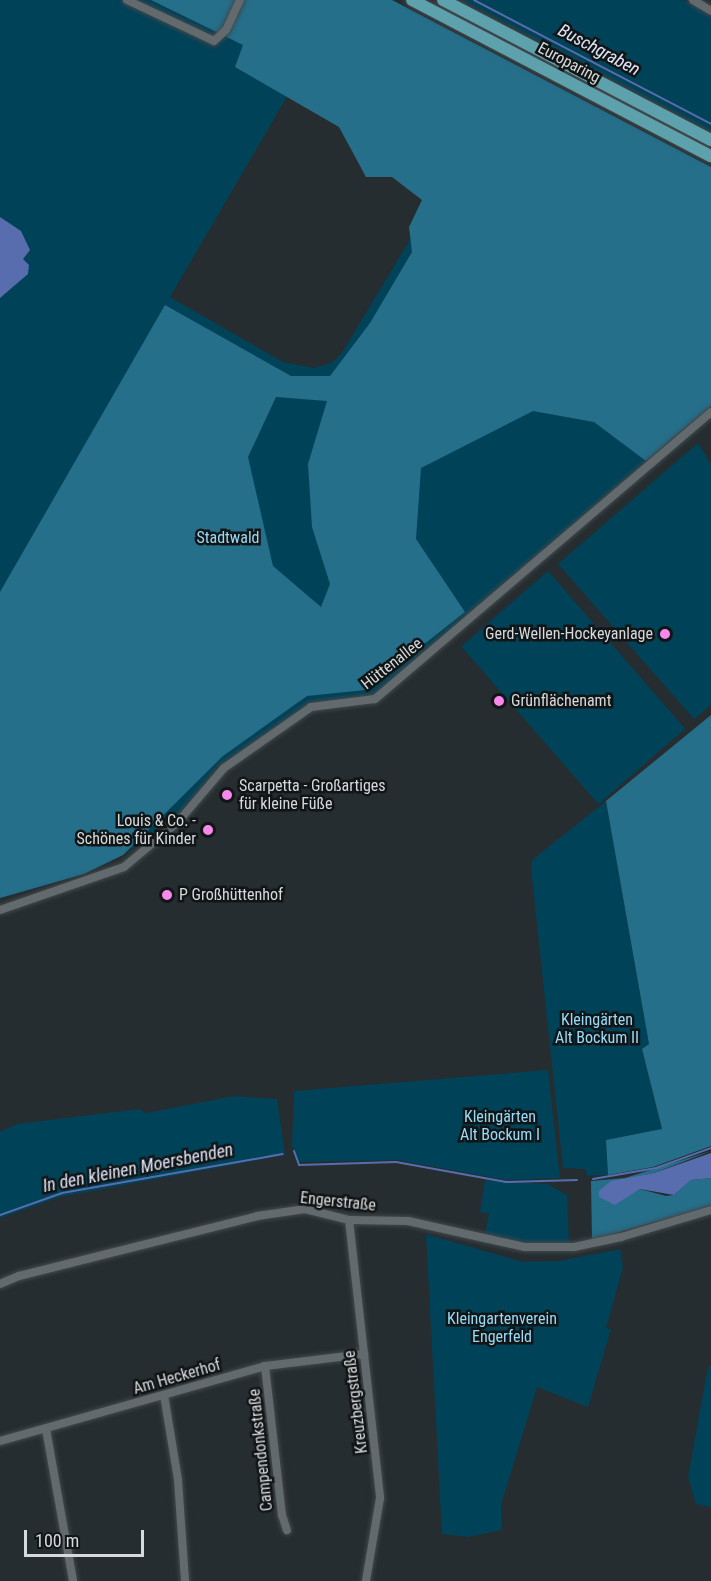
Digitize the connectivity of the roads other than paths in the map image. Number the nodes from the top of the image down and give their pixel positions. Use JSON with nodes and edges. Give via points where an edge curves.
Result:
{"nodes":[{"id":1,"x":127,"y":0,"type":"edge"},
{"id":2,"x":240,"y":0,"type":"edge"},
{"id":3,"x":412,"y":0,"type":"edge"},
{"id":4,"x":443,"y":0,"type":"edge"},
{"id":5,"x":693,"y":0,"type":"edge"},
{"id":6,"x":711,"y":11,"type":"edge"},
{"id":7,"x":711,"y":140,"type":"edge"},
{"id":8,"x":711,"y":156,"type":"edge"},
{"id":9,"x":711,"y":412,"type":"edge"},
{"id":10,"x":0,"y":910,"type":"edge"},
{"id":11,"x":711,"y":1210,"type":"edge"},
{"id":12,"x":349,"y":1220,"type":"junction"},
{"id":13,"x":0,"y":1284,"type":"edge"},
{"id":14,"x":364,"y":1354,"type":"junction"},
{"id":15,"x":266,"y":1366,"type":"junction"},
{"id":16,"x":164,"y":1395,"type":"junction"},
{"id":17,"x":46,"y":1429,"type":"junction"},
{"id":18,"x":0,"y":1441,"type":"edge"},
{"id":19,"x":287,"y":1530,"type":"dead end"},
{"id":20,"x":73,"y":1581,"type":"edge"},
{"id":21,"x":185,"y":1581,"type":"edge"},
{"id":22,"x":366,"y":1581,"type":"edge"}],
"edges":[{"from":1,"to":2,"type":"street","via":[[214,41],[226,30]]},
{"from":3,"to":8,"type":"main road","name":"Europaring"},
{"from":4,"to":7,"type":"main road","name":"Europaring"},
{"from":5,"to":6,"type":"street"},
{"from":9,"to":10,"type":"street","name":"Hüttenallee","via":[[375,699],[311,707],[224,768],[178,822],[124,867]]},
{"from":11,"to":12,"type":"street","name":"Engerstraße","via":[[574,1247],[524,1247],[408,1221]]},
{"from":12,"to":13,"type":"street","name":"Engerstraße","via":[[305,1209],[257,1216]]},
{"from":12,"to":14,"type":"street","name":"Kreuzbergstraße"},
{"from":14,"to":15,"type":"street","name":"Am Heckerhof"},
{"from":14,"to":22,"type":"street","name":"Kreuzbergstraße","via":[[380,1498]]},
{"from":15,"to":16,"type":"street","name":"Am Heckerhof"},
{"from":15,"to":19,"type":"street","name":"Campendonkstraße","via":[[282,1515]]},
{"from":16,"to":17,"type":"street","name":"Am Heckerhof"},
{"from":16,"to":21,"type":"street","via":[[178,1480]]},
{"from":17,"to":18,"type":"street","name":"Am Heckerhof"},
{"from":17,"to":20,"type":"street"}]}
